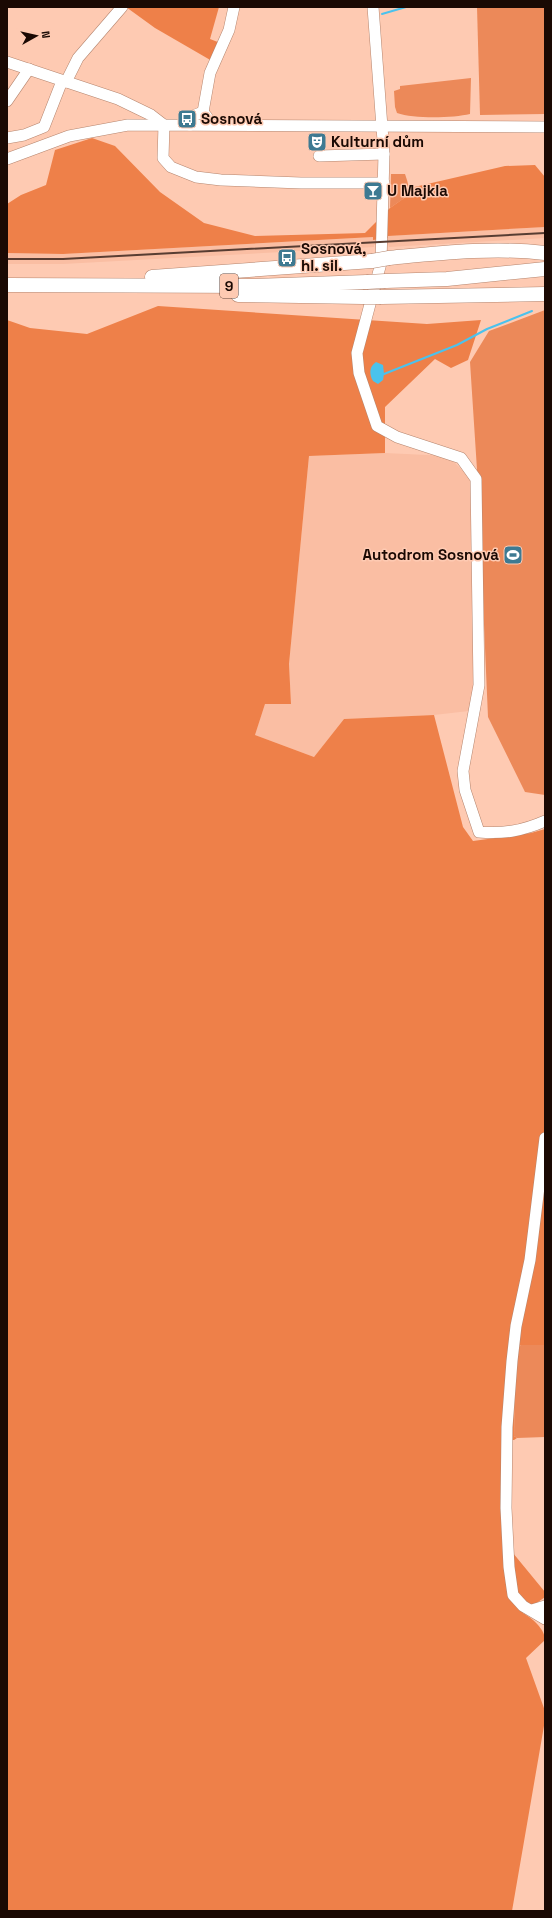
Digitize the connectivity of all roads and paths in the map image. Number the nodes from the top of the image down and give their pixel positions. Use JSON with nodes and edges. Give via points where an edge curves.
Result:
{"nodes":[{"id":1,"x":122,"y":7,"type":"edge"},
{"id":2,"x":234,"y":7,"type":"edge"},
{"id":3,"x":373,"y":7,"type":"edge"},
{"id":4,"x":7,"y":62,"type":"edge"},
{"id":5,"x":29,"y":69,"type":"junction"},
{"id":6,"x":64,"y":81,"type":"junction"},
{"id":7,"x":7,"y":101,"type":"edge"},
{"id":8,"x":203,"y":112,"type":"junction"},
{"id":9,"x":164,"y":125,"type":"junction"},
{"id":10,"x":190,"y":125,"type":"junction"},
{"id":11,"x":207,"y":126,"type":"junction"},
{"id":12,"x":382,"y":127,"type":"junction"},
{"id":13,"x":545,"y":127,"type":"edge"},
{"id":14,"x":7,"y":138,"type":"edge"},
{"id":15,"x":384,"y":154,"type":"junction"},
{"id":16,"x":320,"y":156,"type":"dead end"},
{"id":17,"x":7,"y":159,"type":"edge"},
{"id":18,"x":384,"y":183,"type":"junction"},
{"id":19,"x":545,"y":252,"type":"edge"},
{"id":20,"x":545,"y":269,"type":"edge"},
{"id":21,"x":7,"y":277,"type":"edge"},
{"id":22,"x":142,"y":278,"type":"junction"},
{"id":23,"x":367,"y":282,"type":"junction"},
{"id":24,"x":7,"y":286,"type":"edge"},
{"id":25,"x":92,"y":286,"type":"junction"},
{"id":26,"x":545,"y":294,"type":"edge"},
{"id":27,"x":545,"y":821,"type":"edge"},
{"id":28,"x":545,"y":1138,"type":"edge"},
{"id":29,"x":545,"y":1606,"type":"edge"},
{"id":30,"x":532,"y":1610,"type":"junction"},
{"id":31,"x":545,"y":1610,"type":"edge"},
{"id":32,"x":545,"y":1619,"type":"edge"}],
"edges":[{"from":1,"to":6,"type":"street","via":[[78,58]]},
{"from":2,"to":8,"type":"street","via":[[229,30],[210,72]]},
{"from":3,"to":12,"type":"street"},
{"from":4,"to":5,"type":"street"},
{"from":5,"to":6,"type":"street"},
{"from":5,"to":7,"type":"street"},
{"from":6,"to":9,"type":"street","via":[[152,114]]},
{"from":6,"to":14,"type":"street","via":[[44,127]]},
{"from":8,"to":10,"type":"street","via":[[190,117]]},
{"from":8,"to":11,"type":"street","via":[[207,118]]},
{"from":9,"to":10,"type":"street"},
{"from":9,"to":17,"type":"street","via":[[128,125],[70,136]]},
{"from":9,"to":18,"type":"street","via":[[163,158],[171,167],[196,177],[301,183]]},
{"from":10,"to":11,"type":"street"},
{"from":11,"to":12,"type":"street"},
{"from":12,"to":13,"type":"street"},
{"from":12,"to":15,"type":"street"},
{"from":15,"to":16,"type":"street"},
{"from":15,"to":18,"type":"street"},
{"from":18,"to":27,"type":"street","via":[[381,263],[357,353],[359,373],[377,426],[397,437],[462,458],[476,479],[479,685],[463,771],[465,790],[479,832],[500,834],[528,828]]},
{"from":19,"to":22,"type":"main road","number":"9","bridge":true,"via":[[477,250]]},
{"from":20,"to":23,"type":"main road","number":"9","bridge":true,"via":[[447,279]]},
{"from":21,"to":22,"type":"main road","number":"9"},
{"from":22,"to":23,"type":"main road","number":"9"},
{"from":23,"to":25,"type":"main road","number":"9","via":[[254,286]]},
{"from":24,"to":25,"type":"main road","number":"9"},
{"from":25,"to":26,"type":"main road","number":"9","bridge":true,"via":[[256,296]]},
{"from":28,"to":30,"type":"street","via":[[530,1260],[514,1340],[508,1427],[506,1508],[509,1567],[513,1595],[517,1601]]},
{"from":29,"to":30,"type":"street"},
{"from":30,"to":31,"type":"street"},
{"from":30,"to":32,"type":"street"}]}
